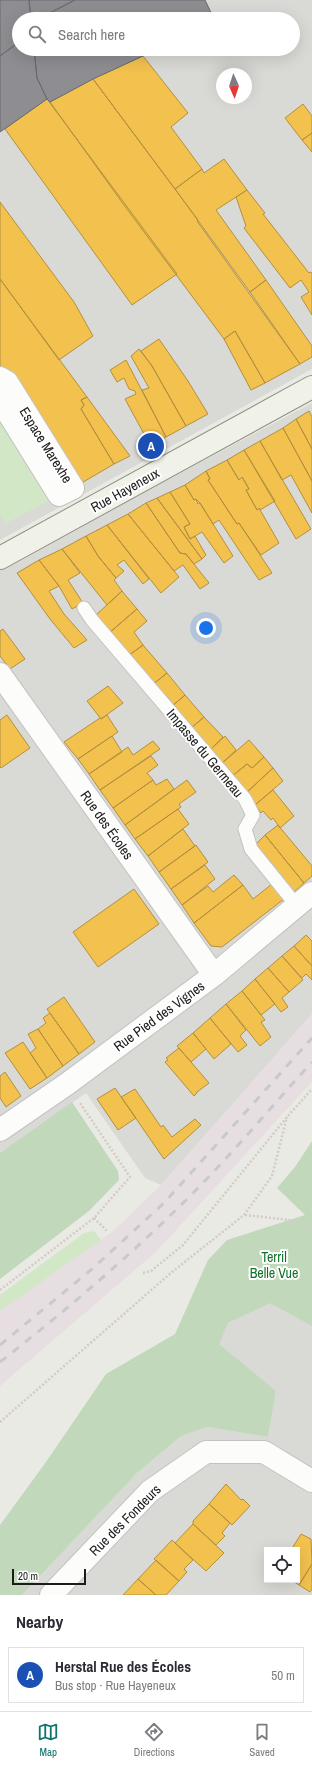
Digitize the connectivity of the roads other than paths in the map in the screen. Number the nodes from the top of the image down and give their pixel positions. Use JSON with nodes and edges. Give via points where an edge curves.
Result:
{"nodes":[{"id":1,"x":0,"y":378,"type":"edge"},
{"id":2,"x":310,"y":394,"type":"edge"},
{"id":3,"x":0,"y":400,"type":"edge"},
{"id":4,"x":0,"y":558,"type":"edge"},
{"id":5,"x":84,"y":608,"type":"dead end"},
{"id":6,"x":0,"y":674,"type":"edge"},
{"id":7,"x":304,"y":900,"type":"edge"},
{"id":8,"x":214,"y":975,"type":"junction"},
{"id":9,"x":0,"y":1130,"type":"edge"},
{"id":10,"x":312,"y":1482,"type":"edge"},
{"id":11,"x":51,"y":1595,"type":"edge"}],
"edges":[{"from":1,"to":3,"type":"street","name":"Espace Marexhe","via":[[7,382],[73,488],[59,495]]},
{"from":2,"to":4,"type":"street","name":"Rue Hayeneux"},
{"from":5,"to":7,"type":"lane","name":"Impasse du Germeau","via":[[245,799],[253,815],[245,829],[251,849]]},
{"from":6,"to":8,"type":"street","name":"Rue des Écoles"},
{"from":7,"to":8,"type":"street","name":"Rue Pied des Vignes"},
{"from":8,"to":9,"type":"street","name":"Rue Pied des Vignes","via":[[67,1084]]},
{"from":10,"to":11,"type":"street","name":"Rue des Fondeurs","via":[[264,1452],[206,1452],[150,1491]]}]}
